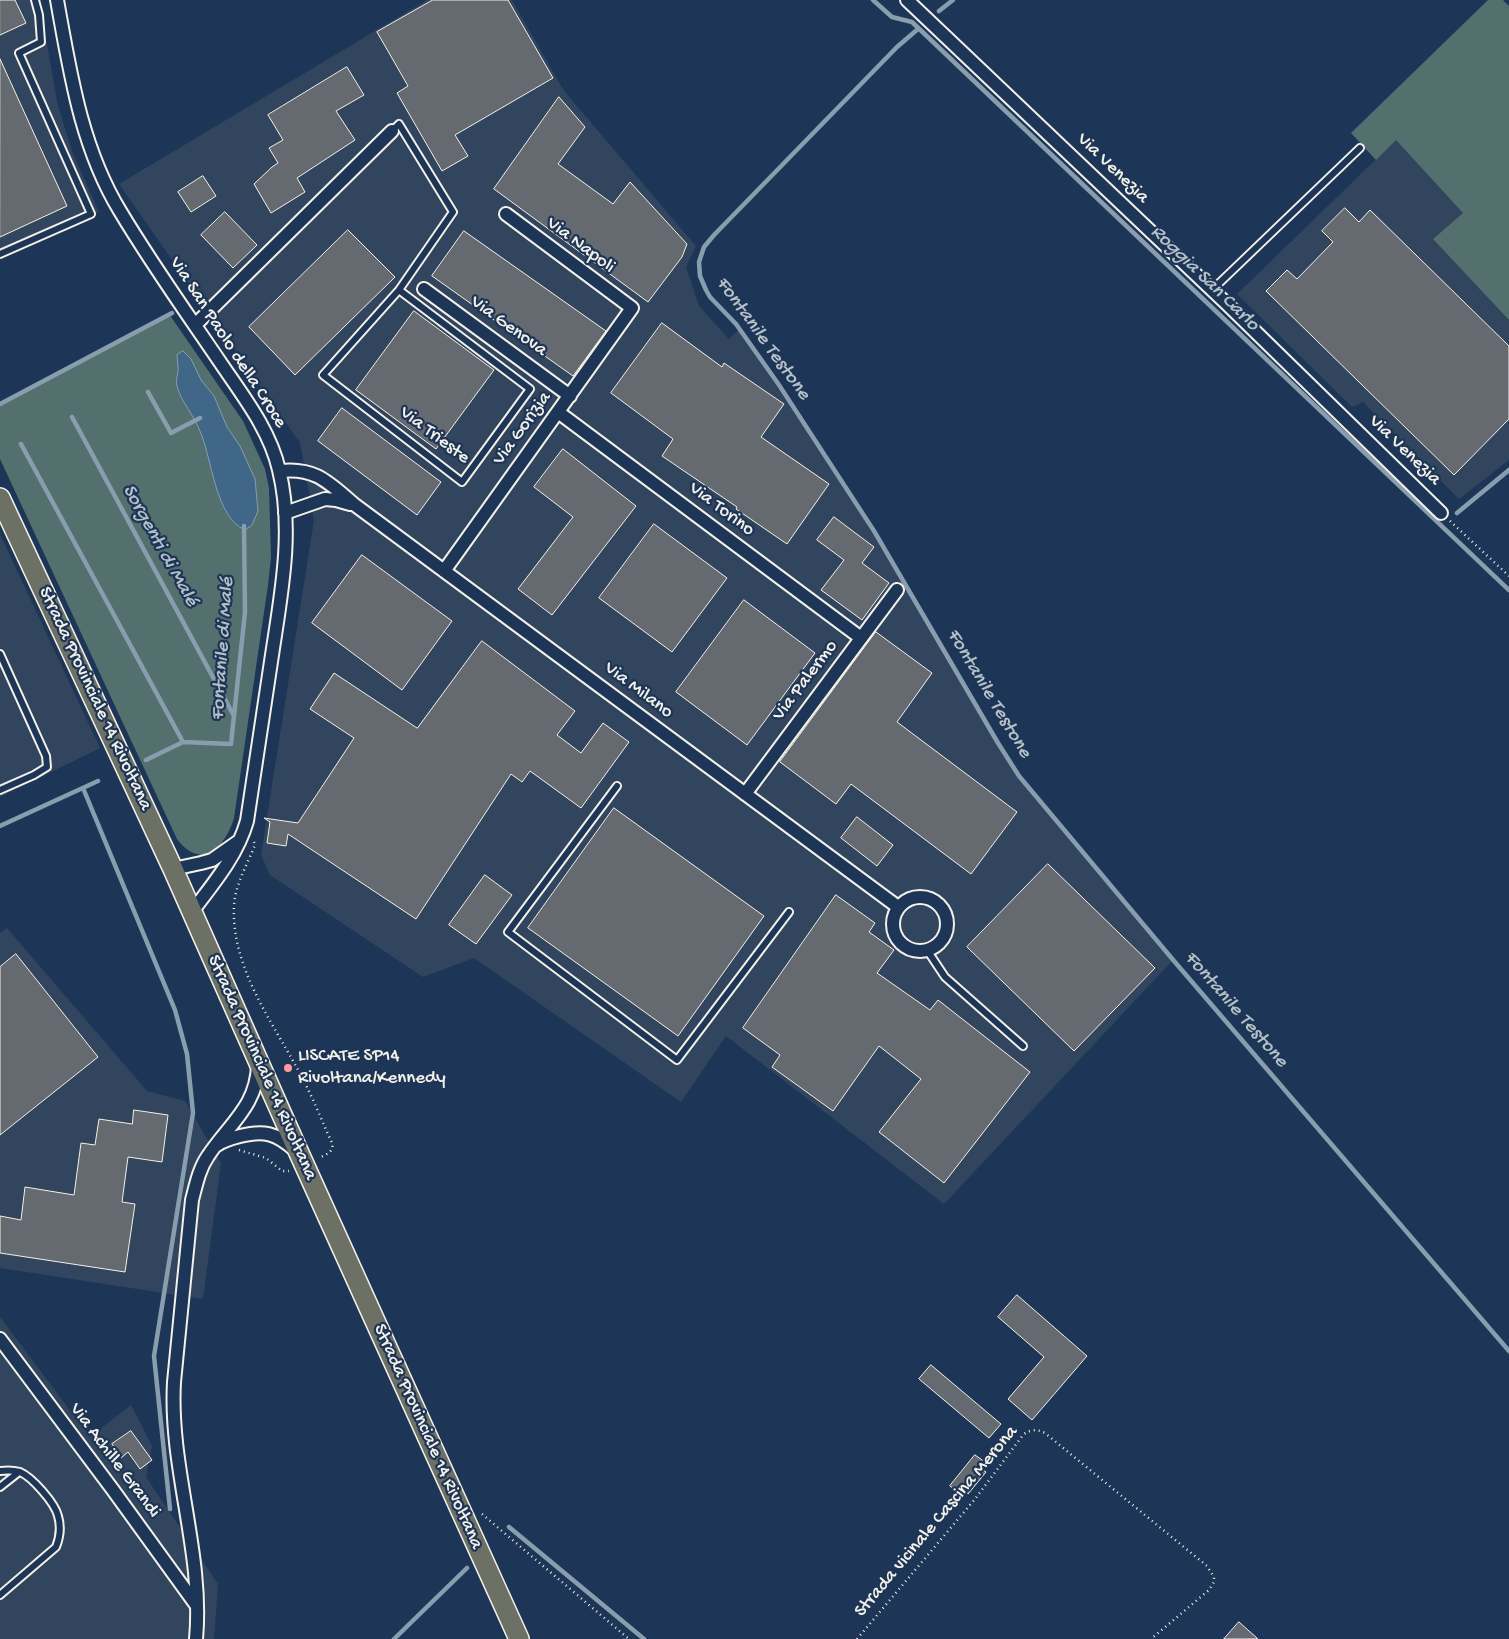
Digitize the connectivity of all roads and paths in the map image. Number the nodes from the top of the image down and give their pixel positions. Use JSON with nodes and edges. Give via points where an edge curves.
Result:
{"nodes":[{"id":1,"x":35,"y":0,"type":"edge"},
{"id":2,"x":57,"y":0,"type":"edge"},
{"id":3,"x":906,"y":0,"type":"edge"},
{"id":4,"x":392,"y":131,"type":"joint"},
{"id":5,"x":1360,"y":148,"type":"dead end"},
{"id":6,"x":506,"y":214,"type":"dead end"},
{"id":7,"x":0,"y":254,"type":"edge"},
{"id":8,"x":424,"y":289,"type":"dead end"},
{"id":9,"x":399,"y":290,"type":"junction"},
{"id":10,"x":1212,"y":290,"type":"junction"},
{"id":11,"x":632,"y":308,"type":"joint"},
{"id":12,"x":195,"y":324,"type":"junction"},
{"id":13,"x":570,"y":396,"type":"junction"},
{"id":14,"x":558,"y":412,"type":"junction"},
{"id":15,"x":280,"y":471,"type":"junction"},
{"id":16,"x":0,"y":498,"type":"edge"},
{"id":17,"x":355,"y":505,"type":"junction"},
{"id":18,"x":285,"y":513,"type":"junction"},
{"id":19,"x":1441,"y":514,"type":"joint"},
{"id":20,"x":444,"y":571,"type":"junction"},
{"id":21,"x":1509,"y":576,"type":"edge"},
{"id":22,"x":896,"y":590,"type":"dead end"},
{"id":23,"x":861,"y":638,"type":"junction"},
{"id":24,"x":0,"y":654,"type":"edge"},
{"id":25,"x":617,"y":786,"type":"dead end"},
{"id":26,"x":0,"y":790,"type":"edge"},
{"id":27,"x":745,"y":794,"type":"junction"},
{"id":28,"x":247,"y":821,"type":"junction"},
{"id":29,"x":241,"y":839,"type":"junction"},
{"id":30,"x":172,"y":869,"type":"junction"},
{"id":31,"x":898,"y":908,"type":"junction"},
{"id":32,"x":789,"y":912,"type":"dead end"},
{"id":33,"x":192,"y":913,"type":"junction"},
{"id":34,"x":927,"y":950,"type":"junction"},
{"id":35,"x":1023,"y":1046,"type":"dead end"},
{"id":36,"x":258,"y":1062,"type":"junction"},
{"id":37,"x":214,"y":1148,"type":"junction"},
{"id":38,"x":301,"y":1158,"type":"junction"},
{"id":39,"x":0,"y":1339,"type":"edge"},
{"id":40,"x":0,"y":1471,"type":"edge"},
{"id":41,"x":19,"y":1472,"type":"junction"},
{"id":42,"x":0,"y":1487,"type":"edge"},
{"id":43,"x":482,"y":1514,"type":"dead end"},
{"id":44,"x":0,"y":1595,"type":"edge"},
{"id":45,"x":197,"y":1606,"type":"junction"},
{"id":46,"x":196,"y":1639,"type":"edge"},
{"id":47,"x":520,"y":1639,"type":"edge"},
{"id":48,"x":629,"y":1639,"type":"edge"},
{"id":49,"x":856,"y":1639,"type":"edge"},
{"id":50,"x":1151,"y":1639,"type":"edge"}],
"edges":[{"from":1,"to":7,"type":"lane","via":[[41,42],[19,53],[91,214]]},
{"from":2,"to":12,"type":"street","name":"Via San Paolo della Croce","via":[[76,102],[90,148],[118,209]]},
{"from":3,"to":10,"type":"street","name":"Via Venezia"},
{"from":4,"to":9,"type":"lane","name":"Via Trieste","via":[[399,124],[453,212]]},
{"from":4,"to":12,"type":"street","name":"Via Trieste"},
{"from":5,"to":10,"type":"lane"},
{"from":6,"to":11,"type":"street","name":"Via Napoli"},
{"from":8,"to":13,"type":"street","name":"Via Genova"},
{"from":9,"to":9,"type":"lane","name":"Via Trieste","via":[[530,389],[462,482],[323,375]]},
{"from":10,"to":19,"type":"street","name":"Via Venezia"},
{"from":11,"to":13,"type":"street","name":"Via Gorizia"},
{"from":12,"to":15,"type":"street","name":"Via San Paolo della Croce","via":[[260,423]]},
{"from":13,"to":14,"type":"street","name":"Via Gorizia"},
{"from":14,"to":20,"type":"street","name":"Via Gorizia"},
{"from":14,"to":23,"type":"street","name":"Via Torino"},
{"from":15,"to":17,"type":"street","name":"Via Milano","via":[[298,470],[316,475]]},
{"from":15,"to":18,"type":"street","name":"Via San Paolo della Croce"},
{"from":16,"to":30,"type":"main road","name":"Strada Provinciale 14 Rivoltana"},
{"from":17,"to":18,"type":"street","name":"Via Milano","via":[[325,499]]},
{"from":17,"to":20,"type":"street","name":"Via Milano"},
{"from":18,"to":28,"type":"street","name":"Via San Paolo della Croce","via":[[282,587]]},
{"from":19,"to":21,"type":"path"},
{"from":20,"to":27,"type":"street","name":"Via Milano"},
{"from":22,"to":23,"type":"street","name":"Via Palermo"},
{"from":23,"to":27,"type":"street","name":"Via Palermo"},
{"from":24,"to":26,"type":"lane","via":[[46,756],[46,767]]},
{"from":25,"to":32,"type":"lane","via":[[508,932],[677,1060]]},
{"from":27,"to":31,"type":"street","name":"Via Milano"},
{"from":28,"to":29,"type":"street","name":"Via San Paolo della Croce"},
{"from":28,"to":38,"type":"path","via":[[255,845],[234,901],[239,951],[263,1007],[299,1072],[333,1147],[329,1153]]},
{"from":29,"to":30,"type":"street","via":[[212,860]]},
{"from":29,"to":33,"type":"street","name":"Via San Paolo della Croce"},
{"from":30,"to":33,"type":"main road","name":"Strada Provinciale 14 Rivoltana"},
{"from":31,"to":34,"type":"street","via":[[893,924],[898,941],[909,949]]},
{"from":31,"to":34,"type":"street","via":[[909,899],[922,897],[935,901],[944,911],[947,924],[944,937]]},
{"from":33,"to":36,"type":"main road","name":"Strada Provinciale 14 Rivoltana"},
{"from":34,"to":35,"type":"lane","via":[[945,977]]},
{"from":36,"to":37,"type":"street","via":[[258,1078],[252,1096]]},
{"from":36,"to":38,"type":"main road","name":"Strada Provinciale 14 Rivoltana"},
{"from":37,"to":38,"type":"path","via":[[229,1146],[260,1155],[284,1171]]},
{"from":37,"to":38,"type":"street","via":[[227,1140],[259,1132],[277,1136]]},
{"from":37,"to":45,"type":"street","via":[[202,1166],[192,1200],[174,1389],[174,1433]]},
{"from":38,"to":47,"type":"main road","name":"Strada Provinciale 14 Rivoltana"},
{"from":39,"to":45,"type":"street","name":"Via Achille Grandi"},
{"from":40,"to":41,"type":"lane"},
{"from":41,"to":42,"type":"lane"},
{"from":41,"to":44,"type":"lane","via":[[39,1487],[56,1510],[59,1538],[56,1547]]},
{"from":43,"to":48,"type":"path"},
{"from":45,"to":46,"type":"street"},
{"from":49,"to":50,"type":"path","name":"Strada vicinale Cascina Merona","via":[[975,1499],[1023,1434],[1033,1430],[1045,1433],[1207,1566],[1214,1577],[1209,1590]]}]}
